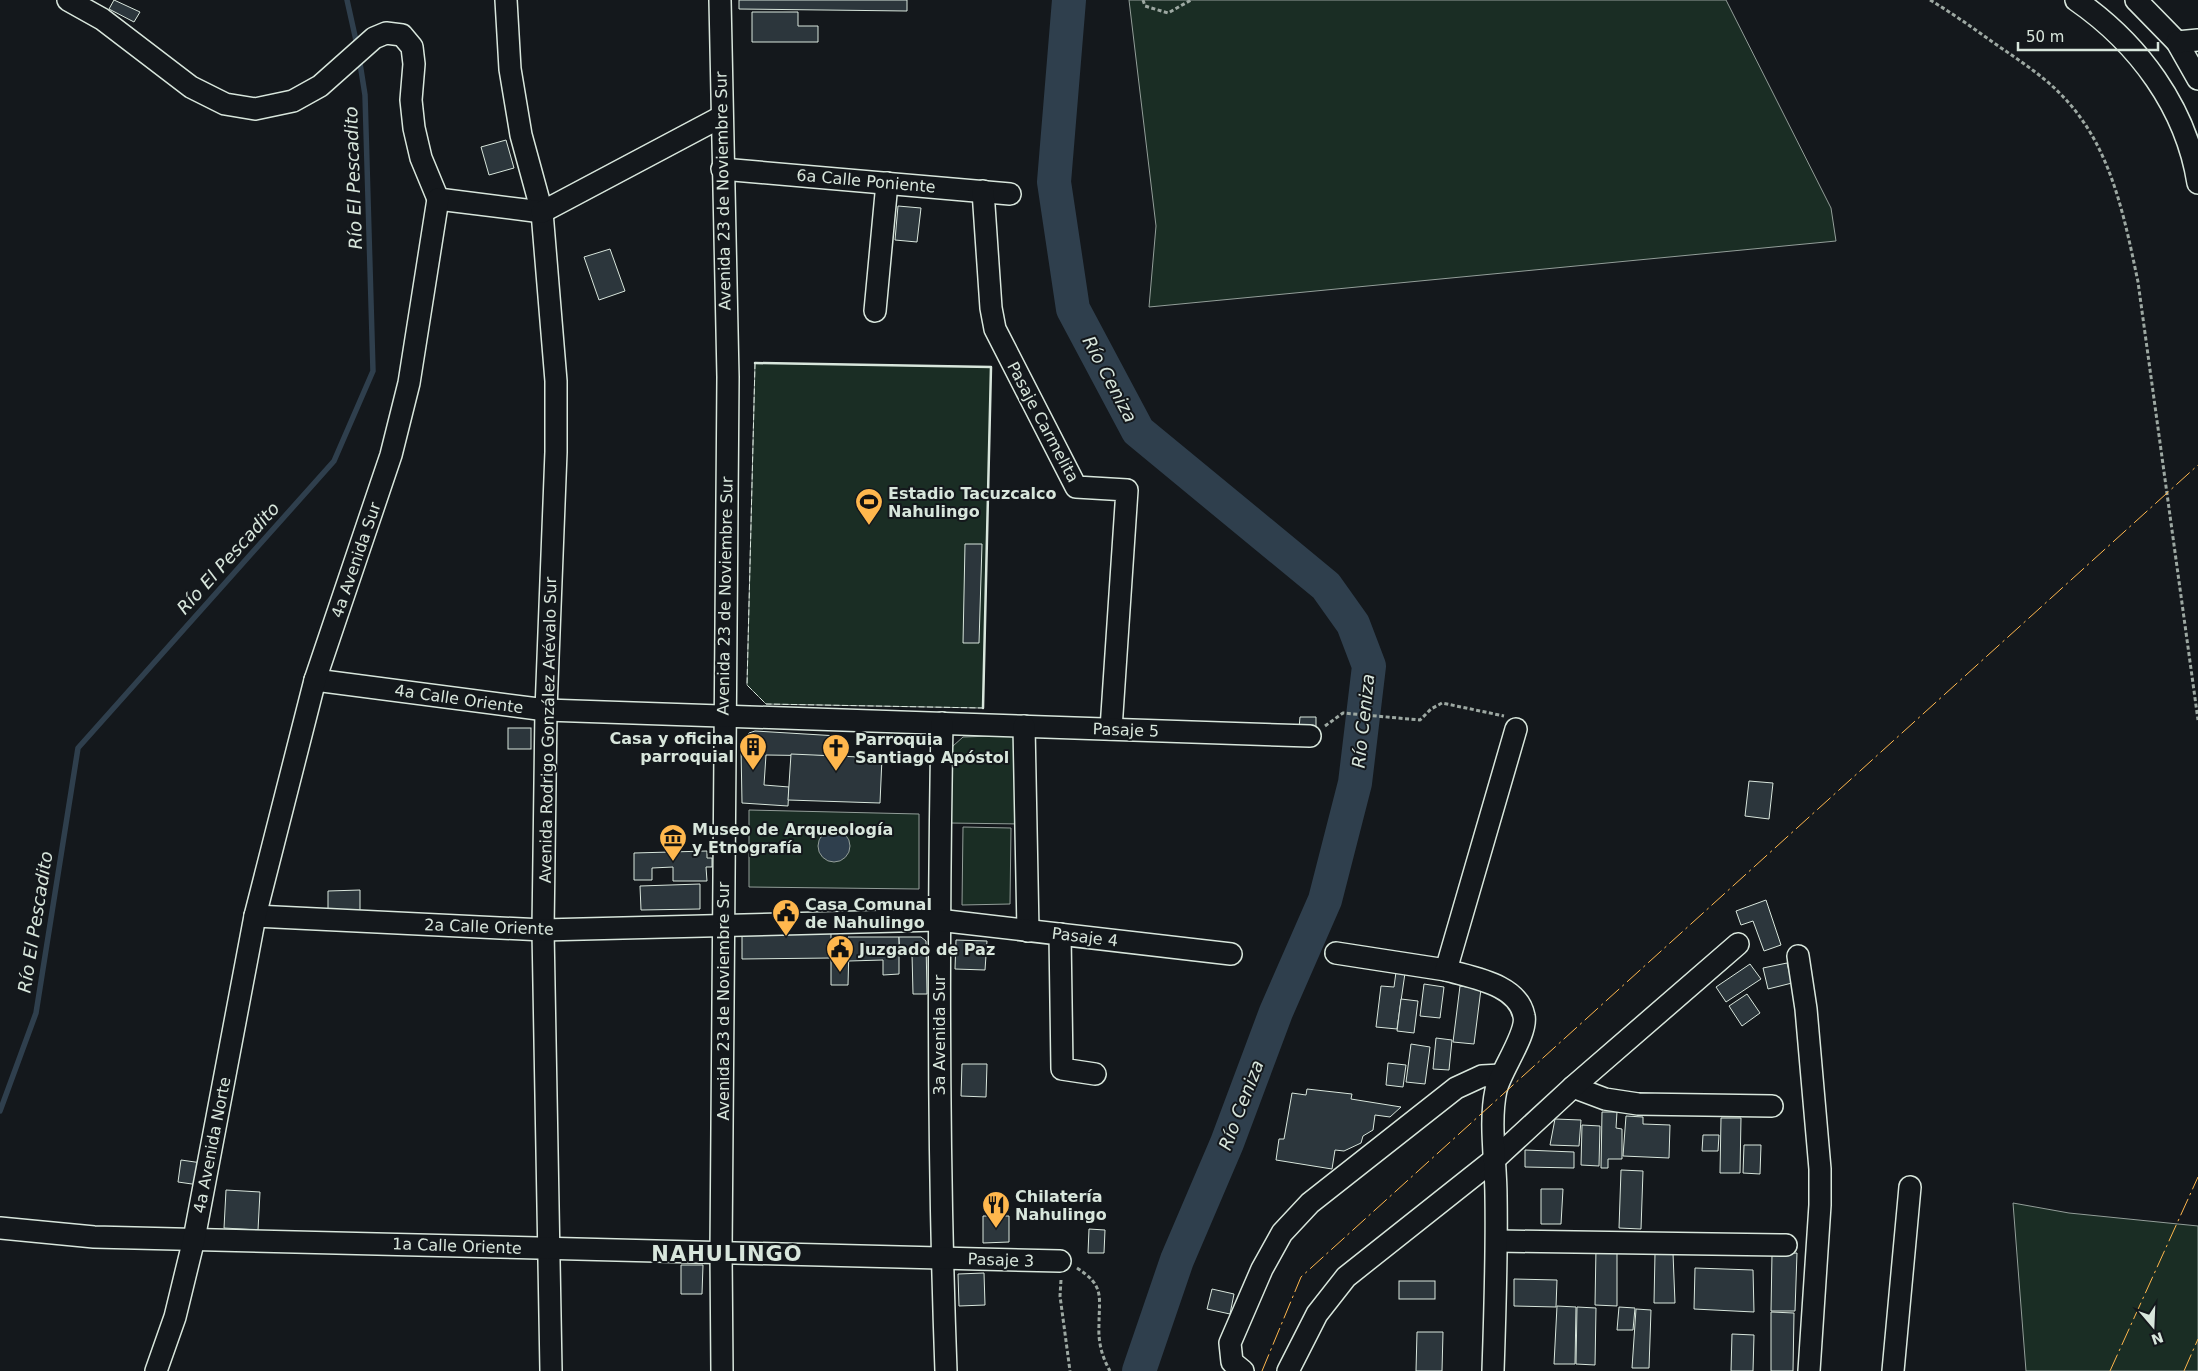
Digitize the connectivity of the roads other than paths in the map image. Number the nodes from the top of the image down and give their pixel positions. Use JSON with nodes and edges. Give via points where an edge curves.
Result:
{"nodes":[{"id":1,"x":68,"y":0,"type":"edge"},
{"id":2,"x":506,"y":0,"type":"edge"},
{"id":3,"x":720,"y":0,"type":"edge"},
{"id":4,"x":2076,"y":0,"type":"edge"},
{"id":5,"x":2136,"y":0,"type":"edge"},
{"id":6,"x":2198,"y":40,"type":"edge"},
{"id":7,"x":2177,"y":42,"type":"junction"},
{"id":8,"x":2198,"y":79,"type":"edge"},
{"id":9,"x":721,"y":117,"type":"junction"},
{"id":10,"x":722,"y":169,"type":"junction"},
{"id":11,"x":887,"y":183,"type":"junction"},
{"id":12,"x":2198,"y":183,"type":"edge"},
{"id":13,"x":983,"y":191,"type":"junction"},
{"id":14,"x":1010,"y":194,"type":"dead end"},
{"id":15,"x":438,"y":199,"type":"junction"},
{"id":16,"x":542,"y":212,"type":"junction"},
{"id":17,"x":875,"y":310,"type":"dead end"},
{"id":18,"x":315,"y":680,"type":"junction"},
{"id":19,"x":546,"y":710,"type":"junction"},
{"id":20,"x":724,"y":717,"type":"junction"},
{"id":21,"x":942,"y":722,"type":"junction"},
{"id":22,"x":1024,"y":726,"type":"junction"},
{"id":23,"x":1111,"y":729,"type":"junction"},
{"id":24,"x":1516,"y":729,"type":"road end"},
{"id":25,"x":1310,"y":736,"type":"dead end"},
{"id":26,"x":255,"y":916,"type":"junction"},
{"id":27,"x":938,"y":920,"type":"junction"},
{"id":28,"x":724,"y":924,"type":"junction"},
{"id":29,"x":543,"y":930,"type":"junction"},
{"id":30,"x":1028,"y":931,"type":"junction"},
{"id":31,"x":1060,"y":934,"type":"junction"},
{"id":32,"x":1738,"y":944,"type":"dead end"},
{"id":33,"x":1336,"y":953,"type":"dead end"},
{"id":34,"x":1231,"y":954,"type":"dead end"},
{"id":35,"x":1798,"y":956,"type":"dead end"},
{"id":36,"x":1446,"y":970,"type":"junction"},
{"id":37,"x":1095,"y":1074,"type":"dead end"},
{"id":38,"x":1501,"y":1075,"type":"junction"},
{"id":39,"x":1573,"y":1088,"type":"junction"},
{"id":40,"x":1772,"y":1106,"type":"dead end"},
{"id":41,"x":1496,"y":1158,"type":"junction"},
{"id":42,"x":1910,"y":1187,"type":"dead end"},
{"id":43,"x":0,"y":1228,"type":"edge"},
{"id":44,"x":194,"y":1239,"type":"junction"},
{"id":45,"x":1497,"y":1241,"type":"junction"},
{"id":46,"x":1786,"y":1245,"type":"dead end"},
{"id":47,"x":548,"y":1249,"type":"junction"},
{"id":48,"x":721,"y":1253,"type":"junction"},
{"id":49,"x":941,"y":1258,"type":"junction"},
{"id":50,"x":1060,"y":1261,"type":"road end"},
{"id":51,"x":156,"y":1371,"type":"edge"},
{"id":52,"x":551,"y":1371,"type":"edge"},
{"id":53,"x":722,"y":1371,"type":"edge"},
{"id":54,"x":946,"y":1371,"type":"edge"},
{"id":55,"x":1242,"y":1371,"type":"edge"},
{"id":56,"x":1288,"y":1371,"type":"edge"},
{"id":57,"x":1493,"y":1371,"type":"edge"},
{"id":58,"x":1809,"y":1371,"type":"edge"},
{"id":59,"x":1893,"y":1371,"type":"edge"}],
"edges":[{"from":1,"to":15,"type":"street","via":[[102,19],[191,87],[225,104],[255,109],[293,101],[320,86],[374,38],[386,33],[402,35],[412,47],[414,128]]},
{"from":2,"to":16,"type":"street","name":"Avenida Rodrigo González Arévalo Sur","via":[[510,69],[521,135]]},
{"from":3,"to":9,"type":"street","name":"Avenida 23 de Noviembre Sur"},
{"from":4,"to":12,"type":"street","via":[[2133,49],[2161,86],[2184,129]]},
{"from":5,"to":7,"type":"street"},
{"from":6,"to":7,"type":"street"},
{"from":7,"to":8,"type":"street"},
{"from":9,"to":10,"type":"street","name":"Avenida 23 de Noviembre Sur"},
{"from":9,"to":16,"type":"street"},
{"from":10,"to":11,"type":"street","name":"6a Calle Poniente"},
{"from":10,"to":20,"type":"street","name":"Avenida 23 de Noviembre Sur","via":[[728,376]]},
{"from":11,"to":13,"type":"street","name":"6a Calle Poniente"},
{"from":11,"to":17,"type":"street"},
{"from":13,"to":14,"type":"street","name":"6a Calle Poniente"},
{"from":13,"to":23,"type":"street","name":"Pasaje Carmelita","via":[[991,308],[999,341],[1076,488],[1127,490]]},
{"from":15,"to":16,"type":"street"},
{"from":15,"to":18,"type":"street","name":"4a Avenida Sur","via":[[408,383],[391,454]]},
{"from":16,"to":19,"type":"street","name":"Avenida Rodrigo González Arévalo Sur","via":[[556,381]]},
{"from":18,"to":19,"type":"street","name":"4a Calle Oriente"},
{"from":18,"to":26,"type":"street","name":"4a Avenida Sur"},
{"from":19,"to":20,"type":"street","name":"4a Calle Oriente"},
{"from":19,"to":29,"type":"street","name":"Avenida Rodrigo González Arévalo Sur"},
{"from":20,"to":21,"type":"street","name":"4a Calle Oriente"},
{"from":20,"to":28,"type":"street","name":"Avenida 23 de Noviembre Sur"},
{"from":21,"to":22,"type":"street","name":"Pasaje 5"},
{"from":21,"to":27,"type":"street","name":"3a Avenida Sur"},
{"from":22,"to":23,"type":"street","name":"Pasaje 5"},
{"from":22,"to":30,"type":"street"},
{"from":23,"to":25,"type":"street","name":"Pasaje 5"},
{"from":24,"to":36,"type":"street"},
{"from":26,"to":29,"type":"street","name":"2a Calle Oriente"},
{"from":26,"to":44,"type":"street","name":"4a Avenida Norte"},
{"from":27,"to":28,"type":"street","name":"2a Calle Oriente"},
{"from":27,"to":30,"type":"street","name":"Pasaje 4"},
{"from":27,"to":49,"type":"street","name":"3a Avenida Sur"},
{"from":28,"to":29,"type":"street","name":"2a Calle Oriente"},
{"from":28,"to":48,"type":"street","name":"Avenida 23 de Noviembre Sur"},
{"from":29,"to":47,"type":"street","name":"Avenida Rodrigo González Arévalo Sur"},
{"from":30,"to":31,"type":"street","name":"Pasaje 4"},
{"from":31,"to":34,"type":"street","name":"Pasaje 4"},
{"from":31,"to":37,"type":"street","via":[[1062,1069]]},
{"from":32,"to":39,"type":"street"},
{"from":33,"to":36,"type":"street"},
{"from":35,"to":58,"type":"street","via":[[1806,1009],[1820,1169]]},
{"from":36,"to":38,"type":"street","via":[[1498,986],[1517,999],[1525,1017],[1520,1037]]},
{"from":38,"to":41,"type":"street","via":[[1494,1108]]},
{"from":38,"to":55,"type":"street","via":[[1482,1076],[1456,1088],[1310,1203],[1282,1234],[1262,1269],[1230,1343],[1232,1362]]},
{"from":39,"to":40,"type":"street","via":[[1605,1099],[1638,1104]]},
{"from":39,"to":41,"type":"street"},
{"from":41,"to":45,"type":"street"},
{"from":41,"to":56,"type":"street","via":[[1346,1277],[1317,1314]]},
{"from":42,"to":59,"type":"street"},
{"from":43,"to":44,"type":"street","name":"1a Calle Oriente","via":[[94,1237]]},
{"from":44,"to":47,"type":"street","name":"1a Calle Oriente"},
{"from":44,"to":51,"type":"street","name":"4a Avenida Norte"},
{"from":45,"to":46,"type":"street"},
{"from":45,"to":57,"type":"street"},
{"from":47,"to":48,"type":"street","name":"1a Calle Oriente"},
{"from":47,"to":52,"type":"street","name":"Avenida Rodrigo González Arévalo Sur"},
{"from":48,"to":49,"type":"street","name":"Pasaje 3"},
{"from":48,"to":53,"type":"street","name":"Avenida 23 de Noviembre Sur"},
{"from":49,"to":50,"type":"street","name":"Pasaje 3"},
{"from":49,"to":54,"type":"street","name":"3a Avenida Sur"}]}
